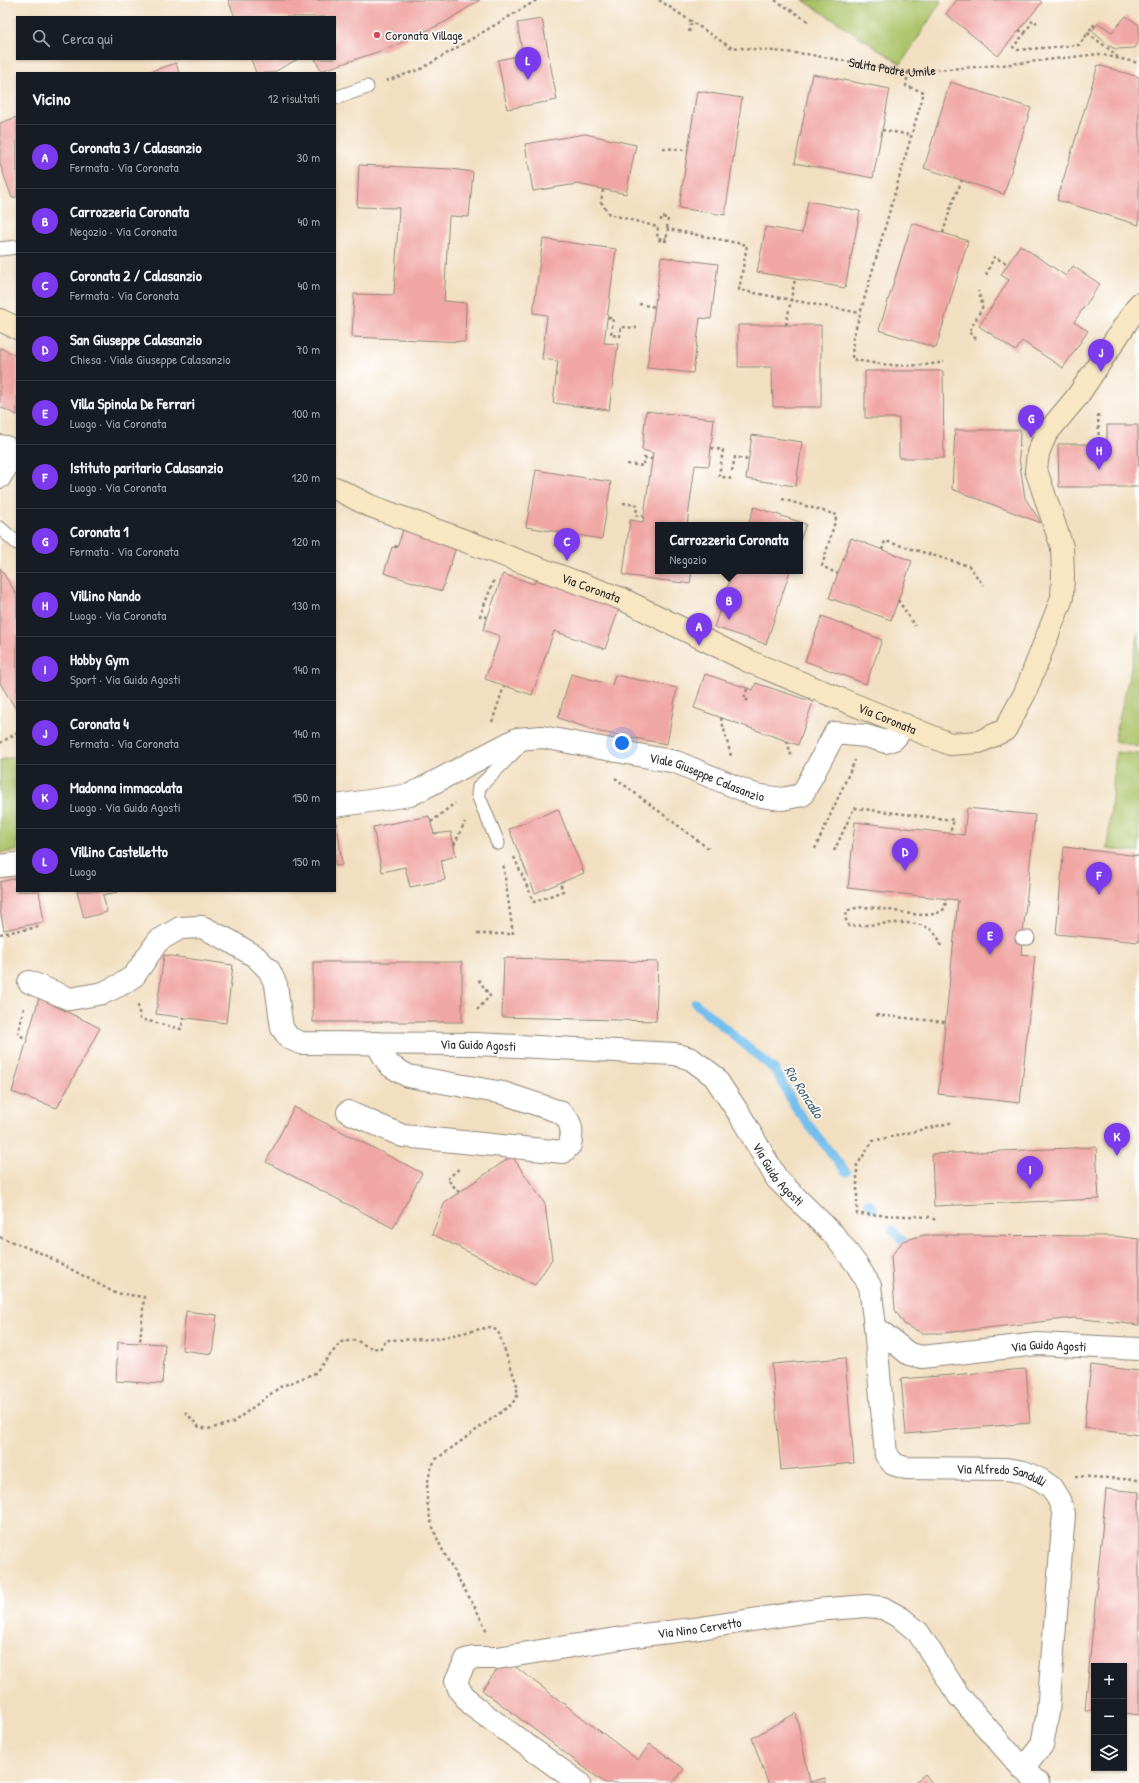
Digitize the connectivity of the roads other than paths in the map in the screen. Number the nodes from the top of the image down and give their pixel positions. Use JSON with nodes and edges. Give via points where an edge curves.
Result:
{"nodes":[{"id":1,"x":367,"y":87,"type":"road end"},
{"id":2,"x":336,"y":98,"type":"edge"},
{"id":3,"x":16,"y":247,"type":"edge"},
{"id":4,"x":0,"y":249,"type":"edge"},
{"id":5,"x":1139,"y":304,"type":"edge"},
{"id":6,"x":0,"y":320,"type":"edge"},
{"id":7,"x":16,"y":328,"type":"edge"},
{"id":8,"x":0,"y":446,"type":"edge"},
{"id":9,"x":0,"y":477,"type":"edge"},
{"id":10,"x":336,"y":489,"type":"edge"},
{"id":11,"x":0,"y":528,"type":"edge"},
{"id":12,"x":16,"y":542,"type":"edge"},
{"id":13,"x":905,"y":726,"type":"junction"},
{"id":14,"x":526,"y":737,"type":"junction"},
{"id":15,"x":336,"y":806,"type":"edge"},
{"id":16,"x":498,"y":842,"type":"road end"},
{"id":17,"x":16,"y":864,"type":"edge"},
{"id":18,"x":0,"y":866,"type":"edge"},
{"id":19,"x":29,"y":982,"type":"road end"},
{"id":20,"x":376,"y":1043,"type":"junction"},
{"id":21,"x":348,"y":1112,"type":"dead end"},
{"id":22,"x":875,"y":1327,"type":"junction"},
{"id":23,"x":1139,"y":1349,"type":"edge"},
{"id":24,"x":1030,"y":1776,"type":"edge"},
{"id":25,"x":579,"y":1783,"type":"edge"}],
"edges":[{"from":1,"to":2,"type":"lane"},
{"from":3,"to":4,"type":"lane"},
{"from":5,"to":13,"type":"street","name":"Via Coronata","via":[[1077,397],[1046,434],[1038,453],[1036,470],[1062,547],[1062,598],[1025,693],[1005,730],[980,742],[950,744]]},
{"from":6,"to":7,"type":"street"},
{"from":8,"to":9,"type":"street","via":[[6,447],[9,455],[8,464]]},
{"from":10,"to":13,"type":"street","name":"Via Coronata","via":[[368,506],[622,599],[748,661]]},
{"from":11,"to":12,"type":"lane"},
{"from":13,"to":14,"type":"street","name":"Viale Giuseppe Calasanzio","via":[[894,739],[886,742],[866,736],[835,733],[802,794],[782,800],[755,795],[676,762],[542,737]]},
{"from":14,"to":15,"type":"street","name":"Viale Giuseppe Calasanzio","via":[[517,739],[410,794]]},
{"from":14,"to":16,"type":"lane","via":[[479,787],[478,795]]},
{"from":17,"to":18,"type":"street"},
{"from":19,"to":20,"type":"street","name":"Via Guido Agosti","via":[[70,999],[103,993],[134,976],[158,941],[180,928],[202,927],[256,957],[269,970],[276,985],[282,1028],[289,1038],[301,1043]]},
{"from":20,"to":21,"type":"street","via":[[389,1065],[408,1076],[503,1093],[560,1112],[568,1117],[572,1126],[570,1145],[563,1152],[403,1136]]},
{"from":20,"to":22,"type":"street","name":"Via Guido Agosti","via":[[476,1044],[675,1054],[691,1060],[714,1076],[777,1179],[833,1234],[857,1265],[870,1286]]},
{"from":22,"to":23,"type":"street","name":"Via Guido Agosti","via":[[909,1354],[922,1357],[1038,1344]]},
{"from":22,"to":24,"type":"street","name":"Via Alfredo Sandulli","via":[[886,1455],[893,1464],[906,1468],[1006,1469],[1024,1472],[1051,1487],[1064,1514],[1048,1712],[1042,1745]]},
{"from":24,"to":25,"type":"street","name":"Via Nino Cervetto","via":[[959,1696],[918,1632],[883,1608],[867,1606],[816,1610],[496,1658],[466,1660],[456,1681],[460,1691],[474,1706]]}]}
